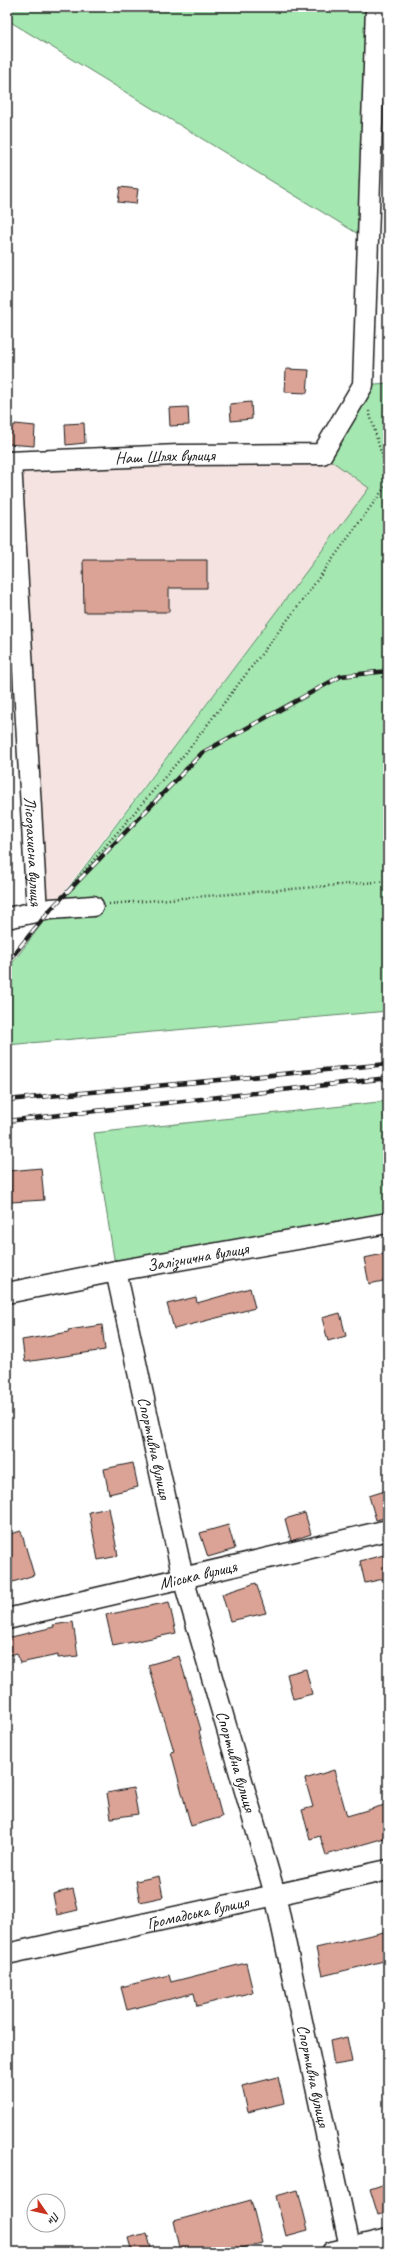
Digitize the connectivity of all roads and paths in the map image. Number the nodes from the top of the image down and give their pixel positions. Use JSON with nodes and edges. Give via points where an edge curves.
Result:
{"nodes":[{"id":1,"x":376,"y":7,"type":"edge"},
{"id":2,"x":363,"y":385,"type":"junction"},
{"id":3,"x":9,"y":462,"type":"edge"},
{"id":4,"x":388,"y":466,"type":"edge"},
{"id":5,"x":388,"y":483,"type":"edge"},
{"id":6,"x":388,"y":881,"type":"edge"},
{"id":7,"x":93,"y":906,"type":"joint"},
{"id":8,"x":43,"y":911,"type":"junction"},
{"id":9,"x":7,"y":918,"type":"edge"},
{"id":10,"x":388,"y":1224,"type":"edge"},
{"id":11,"x":116,"y":1271,"type":"junction"},
{"id":12,"x":7,"y":1293,"type":"edge"},
{"id":13,"x":388,"y":1530,"type":"edge"},
{"id":14,"x":183,"y":1578,"type":"junction"},
{"id":15,"x":7,"y":1619,"type":"edge"},
{"id":16,"x":388,"y":1870,"type":"edge"},
{"id":17,"x":274,"y":1894,"type":"junction"},
{"id":18,"x":7,"y":1954,"type":"edge"},
{"id":19,"x":388,"y":2239,"type":"edge"},
{"id":20,"x":344,"y":2251,"type":"edge"}],
"edges":[{"from":1,"to":2,"type":"street"},
{"from":2,"to":3,"type":"street","name":"Наш Шлях вулиця","via":[[322,454],[179,455]]},
{"from":2,"to":4,"type":"path","via":[[382,456]]},
{"from":3,"to":8,"type":"street","name":"Лісозахисна вулиця"},
{"from":5,"to":8,"type":"path","via":[[188,750]]},
{"from":6,"to":7,"type":"path"},
{"from":7,"to":8,"type":"street","name":"Лісозахисна вулиця"},
{"from":8,"to":9,"type":"street"},
{"from":10,"to":11,"type":"street","name":"Залізнична вулиця"},
{"from":11,"to":12,"type":"street","name":"Залізнична вулиця"},
{"from":11,"to":14,"type":"street","name":"Спортивна вулиця"},
{"from":13,"to":14,"type":"street","name":"Міська вулиця"},
{"from":14,"to":15,"type":"street","name":"Міська вулиця"},
{"from":14,"to":17,"type":"street","name":"Спортивна вулиця"},
{"from":16,"to":17,"type":"street","name":"Громадська вулиця"},
{"from":17,"to":18,"type":"street","name":"Громадська вулиця"},
{"from":17,"to":20,"type":"street","name":"Спортивна вулиця"},
{"from":19,"to":20,"type":"street"}]}
